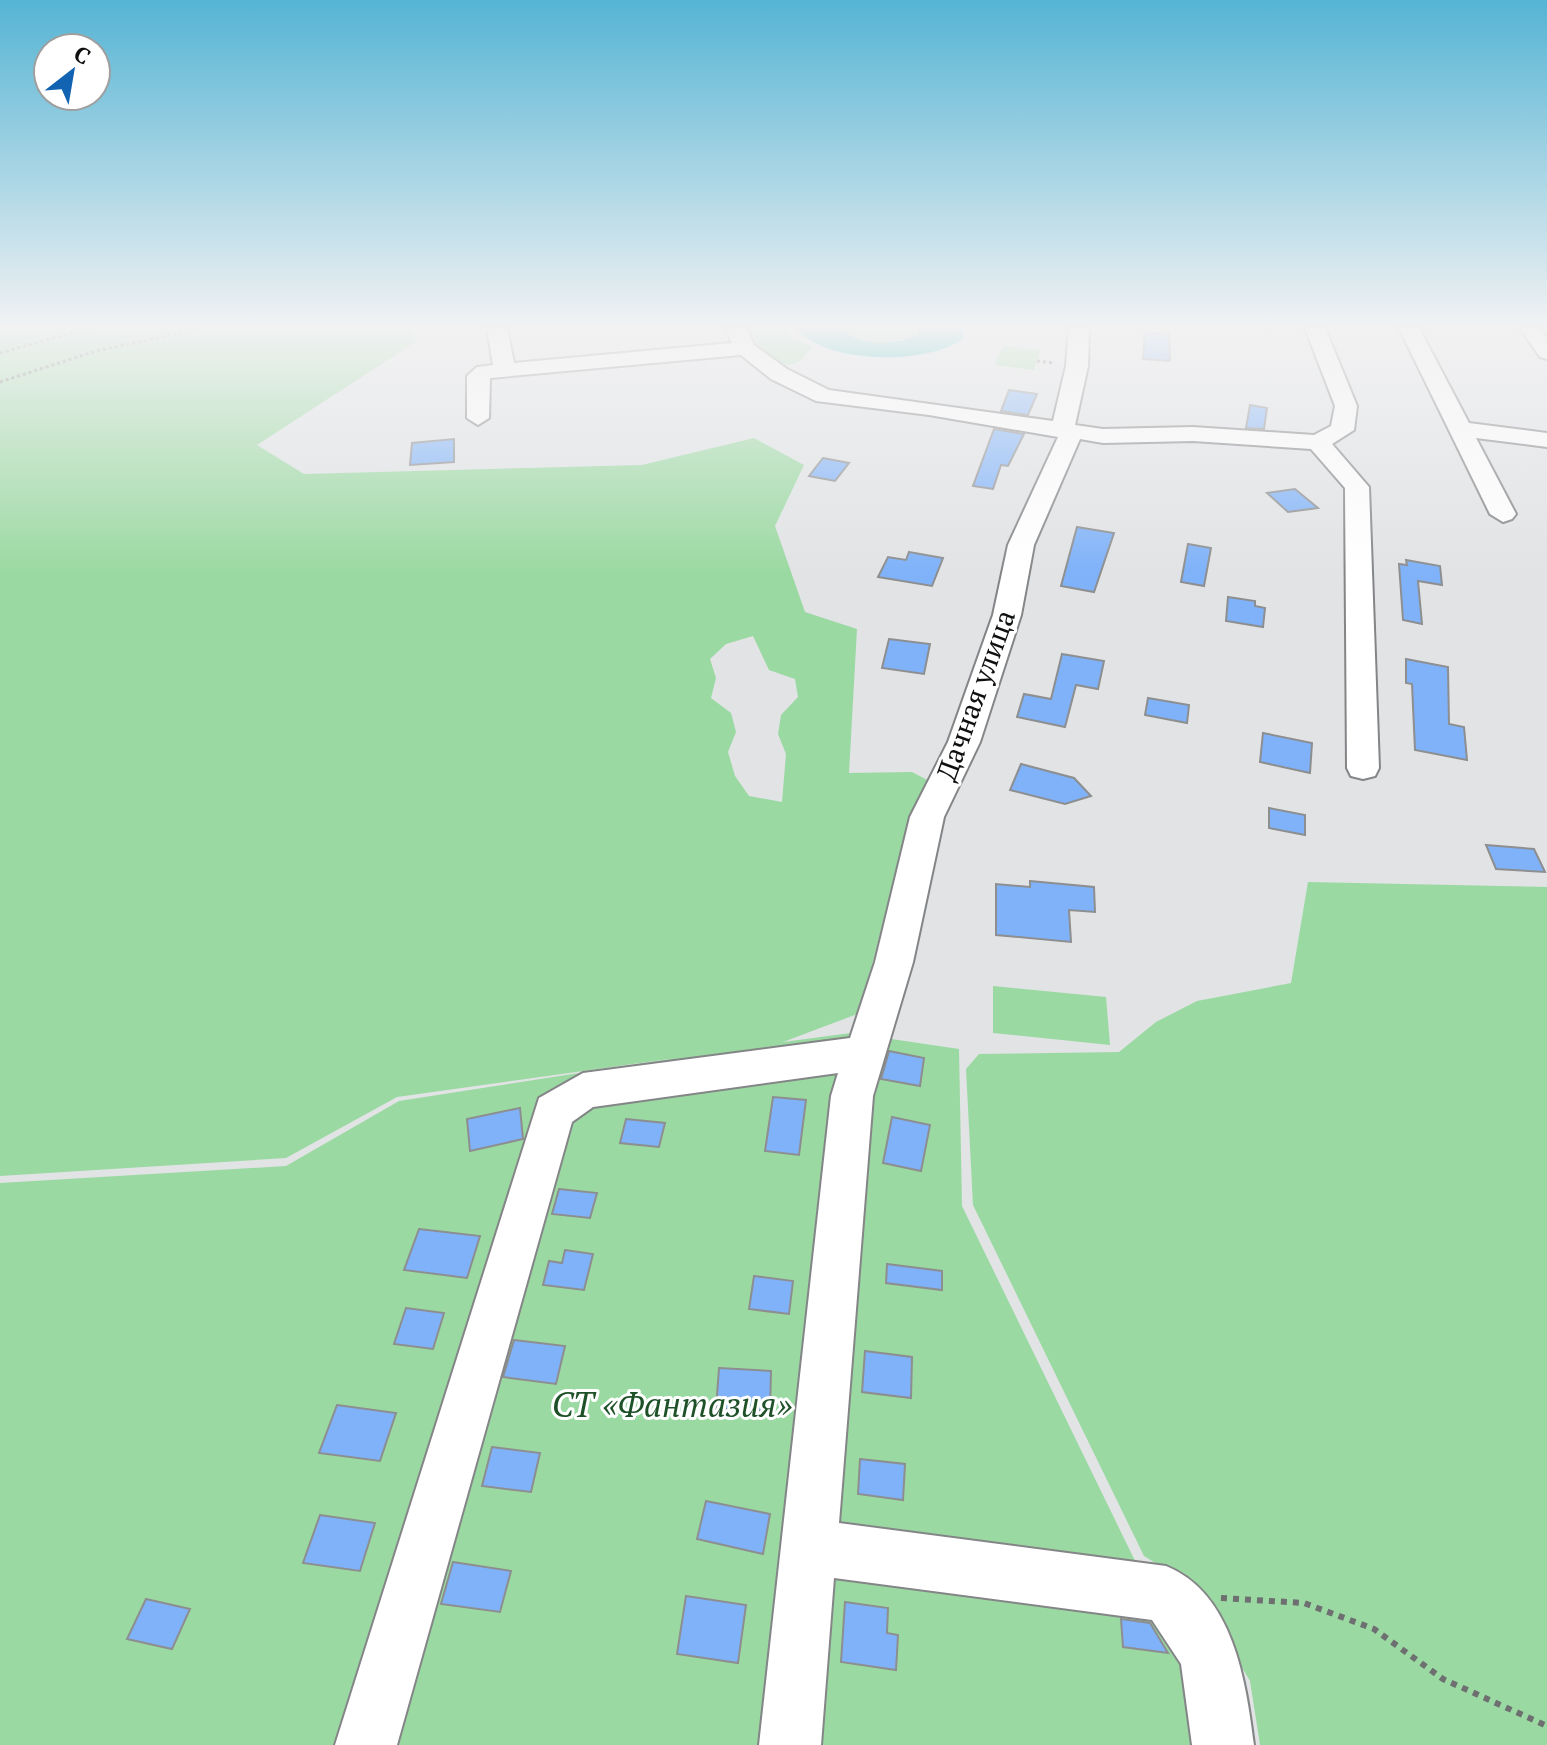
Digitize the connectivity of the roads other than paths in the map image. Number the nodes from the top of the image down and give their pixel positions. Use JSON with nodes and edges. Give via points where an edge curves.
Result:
{"nodes":[{"id":1,"x":478,"y":409,"type":"edge"},
{"id":2,"x":937,"y":409,"type":"edge"},
{"id":3,"x":1070,"y":409,"type":"edge"},
{"id":4,"x":1345,"y":409,"type":"edge"},
{"id":5,"x":1450,"y":409,"type":"edge"},
{"id":6,"x":478,"y":418,"type":"dead end"},
{"id":7,"x":1460,"y":429,"type":"junction"},
{"id":8,"x":1067,"y":432,"type":"junction"},
{"id":9,"x":1547,"y":440,"type":"edge"},
{"id":10,"x":1318,"y":442,"type":"junction"},
{"id":11,"x":1503,"y":514,"type":"dead end"},
{"id":12,"x":1363,"y":768,"type":"dead end"},
{"id":13,"x":865,"y":1053,"type":"junction"},
{"id":14,"x":809,"y":1547,"type":"junction"},
{"id":15,"x":366,"y":1745,"type":"edge"},
{"id":16,"x":790,"y":1745,"type":"edge"},
{"id":17,"x":1223,"y":1745,"type":"edge"}],
"edges":[{"from":1,"to":6,"type":"street"},
{"from":2,"to":8,"type":"street"},
{"from":3,"to":8,"type":"street","name":"Дачная улица"},
{"from":4,"to":10,"type":"street","via":[[1342,430]]},
{"from":5,"to":7,"type":"street"},
{"from":7,"to":9,"type":"street"},
{"from":7,"to":11,"type":"street"},
{"from":8,"to":10,"type":"street"},
{"from":8,"to":13,"type":"street","name":"Дачная улица","via":[[1021,545],[1007,615],[969,728],[927,817],[894,962]]},
{"from":10,"to":12,"type":"street","via":[[1357,487]]},
{"from":13,"to":14,"type":"street","name":"Дачная улица","via":[[852,1096]]},
{"from":13,"to":15,"type":"street","via":[[583,1091],[554,1111]]},
{"from":14,"to":16,"type":"street","name":"Дачная улица"},
{"from":14,"to":17,"type":"street","via":[[1166,1594],[1187,1614],[1215,1672]]}]}
